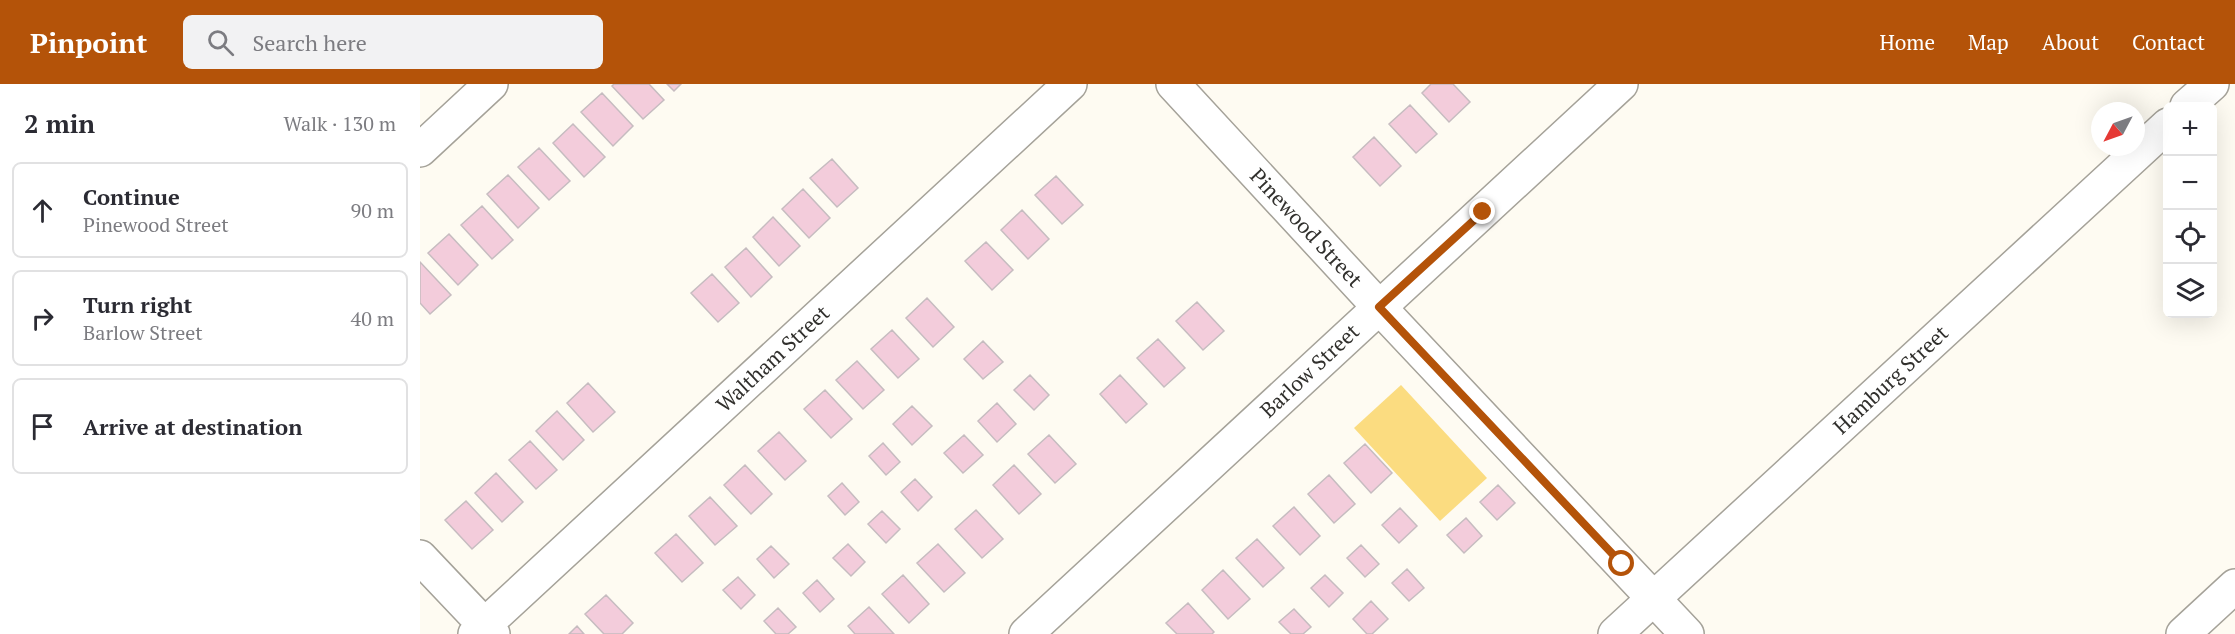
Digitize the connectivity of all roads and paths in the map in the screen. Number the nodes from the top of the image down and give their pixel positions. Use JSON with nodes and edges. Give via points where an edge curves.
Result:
{"nodes":[{"id":1,"x":492,"y":84,"type":"edge"},
{"id":2,"x":1070,"y":84,"type":"edge"},
{"id":3,"x":1173,"y":84,"type":"edge"},
{"id":4,"x":1621,"y":84,"type":"edge"},
{"id":5,"x":2212,"y":84,"type":"edge"},
{"id":6,"x":2192,"y":102,"type":"edge"},
{"id":7,"x":2163,"y":130,"type":"edge"},
{"id":8,"x":420,"y":150,"type":"edge"},
{"id":9,"x":1379,"y":307,"type":"junction"},
{"id":10,"x":420,"y":557,"type":"edge"},
{"id":11,"x":2235,"y":586,"type":"edge"},
{"id":12,"x":1654,"y":598,"type":"junction"},
{"id":13,"x":484,"y":631,"type":"edge"},
{"id":14,"x":1026,"y":634,"type":"edge"},
{"id":15,"x":1615,"y":634,"type":"edge"},
{"id":16,"x":1686,"y":634,"type":"edge"},
{"id":17,"x":2183,"y":634,"type":"edge"}],
"edges":[{"from":1,"to":8,"type":"street"},
{"from":2,"to":13,"type":"street","name":"Waltham Street"},
{"from":3,"to":9,"type":"street","name":"Pinewood Street"},
{"from":4,"to":9,"type":"street","name":"Barlow Street"},
{"from":5,"to":6,"type":"street"},
{"from":7,"to":12,"type":"street","name":"Hamburg Street"},
{"from":9,"to":12,"type":"street","name":"Pinewood Street"},
{"from":9,"to":14,"type":"street","name":"Barlow Street"},
{"from":10,"to":13,"type":"street"},
{"from":11,"to":17,"type":"street"},
{"from":12,"to":15,"type":"street","name":"Hamburg Street"},
{"from":12,"to":16,"type":"street","name":"Pinewood Street"}]}
